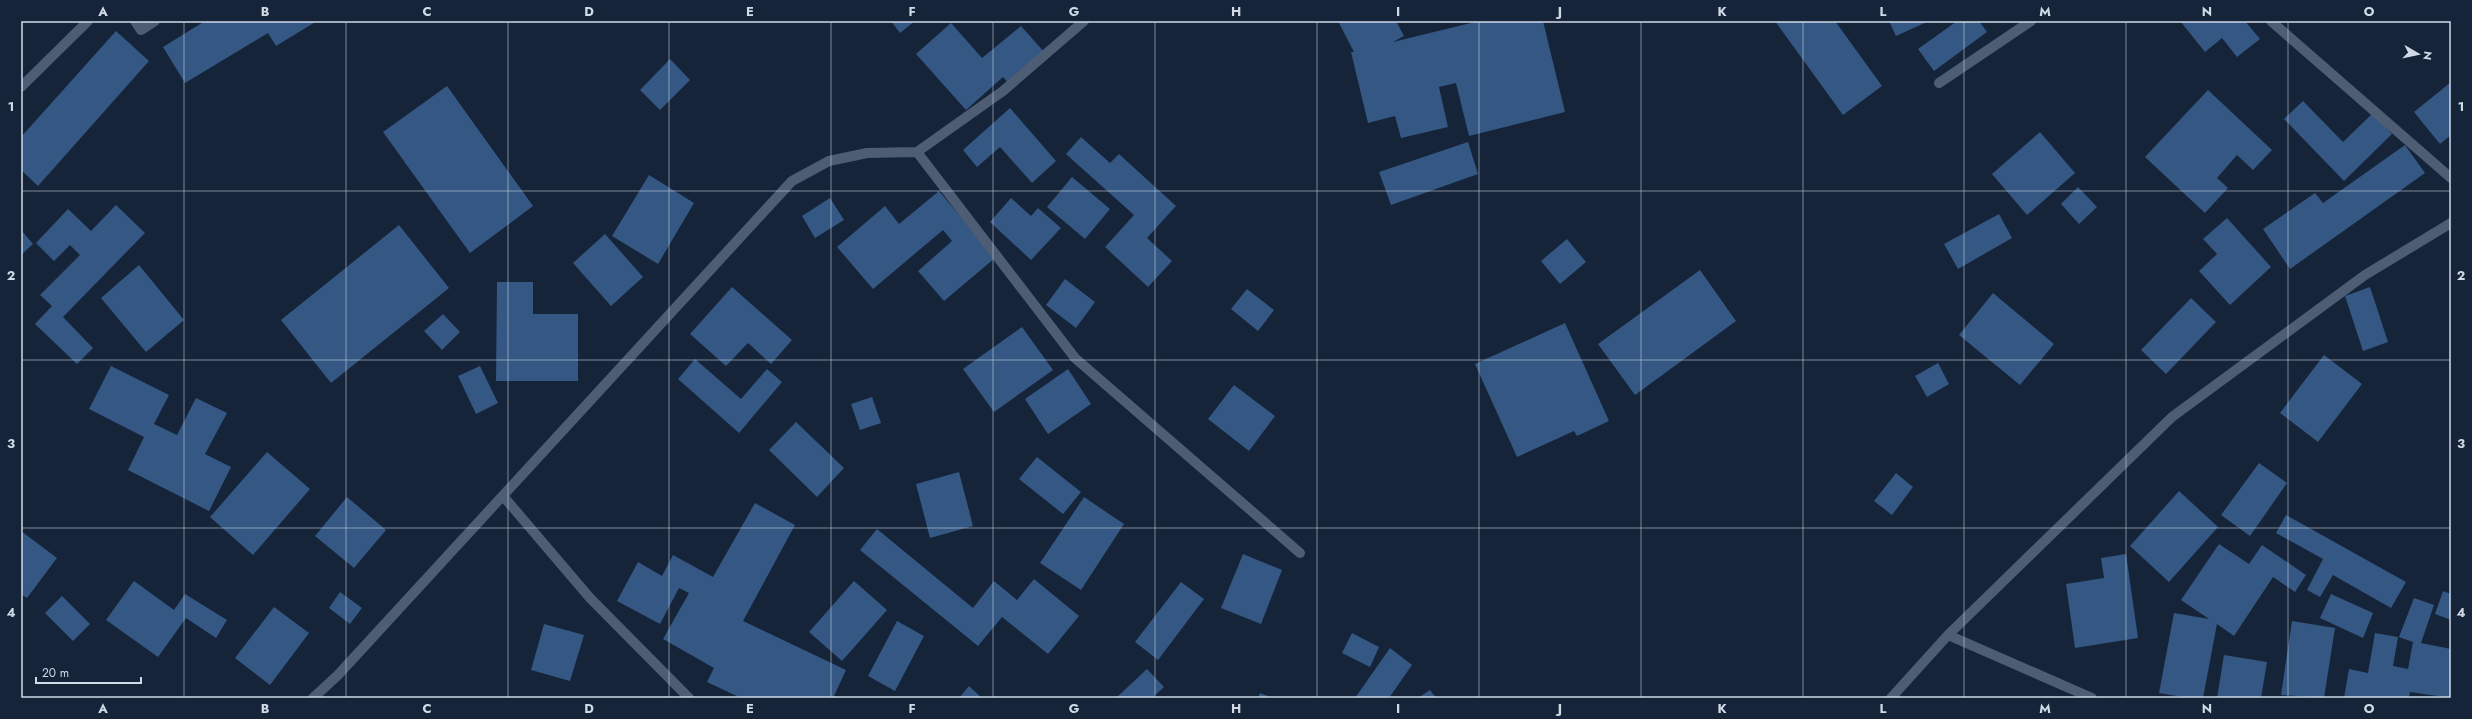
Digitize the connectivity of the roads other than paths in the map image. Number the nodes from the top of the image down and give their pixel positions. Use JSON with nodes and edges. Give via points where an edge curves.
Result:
{"nodes":[{"id":1,"x":88,"y":21,"type":"edge"},
{"id":2,"x":135,"y":21,"type":"edge"},
{"id":3,"x":155,"y":21,"type":"edge"},
{"id":4,"x":1084,"y":21,"type":"edge"},
{"id":5,"x":2031,"y":21,"type":"edge"},
{"id":6,"x":2271,"y":21,"type":"edge"},
{"id":7,"x":1939,"y":83,"type":"dead end"},
{"id":8,"x":21,"y":87,"type":"edge"},
{"id":9,"x":917,"y":152,"type":"junction"},
{"id":10,"x":2451,"y":178,"type":"edge"},
{"id":11,"x":2451,"y":223,"type":"edge"},
{"id":12,"x":503,"y":496,"type":"junction"},
{"id":13,"x":1300,"y":553,"type":"dead end"},
{"id":14,"x":1948,"y":635,"type":"junction"},
{"id":15,"x":313,"y":698,"type":"edge"},
{"id":16,"x":689,"y":698,"type":"edge"},
{"id":17,"x":1891,"y":698,"type":"edge"},
{"id":18,"x":2092,"y":698,"type":"edge"}],
"edges":[{"from":1,"to":8,"type":"street"},
{"from":2,"to":3,"type":"street","via":[[141,30]]},
{"from":4,"to":9,"type":"street","via":[[1003,91]]},
{"from":5,"to":7,"type":"street"},
{"from":6,"to":10,"type":"street"},
{"from":9,"to":12,"type":"street","via":[[867,153],[829,161],[792,181]]},
{"from":9,"to":13,"type":"street","via":[[1075,358]]},
{"from":11,"to":14,"type":"street","via":[[2365,275],[2172,417]]},
{"from":12,"to":15,"type":"street","via":[[338,675]]},
{"from":12,"to":16,"type":"street","via":[[590,598]]},
{"from":14,"to":17,"type":"street"},
{"from":14,"to":18,"type":"street"}]}
